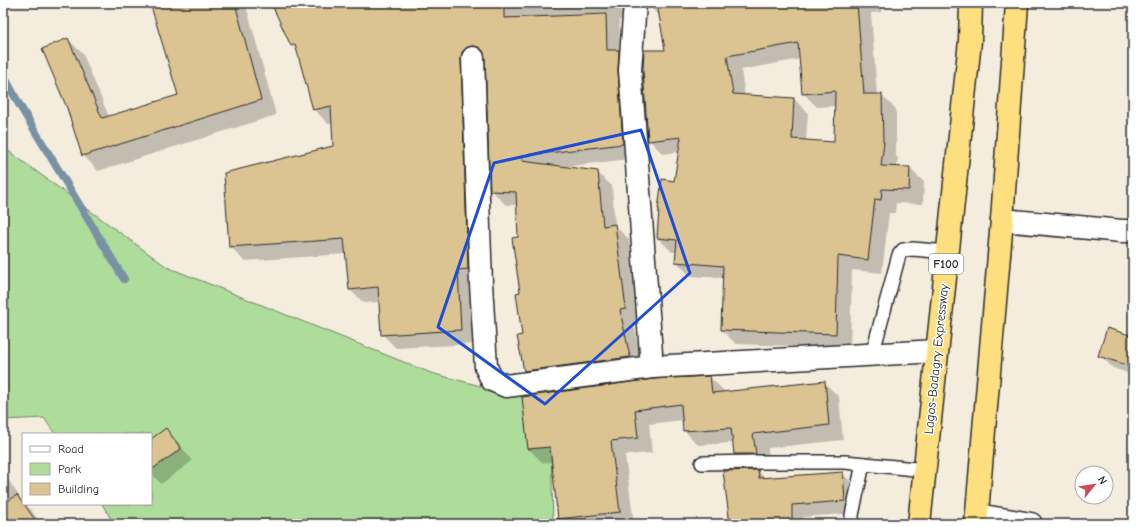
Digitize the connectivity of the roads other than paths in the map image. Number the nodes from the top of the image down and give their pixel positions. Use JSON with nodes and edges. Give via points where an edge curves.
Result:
{"nodes":[{"id":1,"x":635,"y":3,"type":"edge"},
{"id":2,"x":971,"y":3,"type":"edge"},
{"id":3,"x":1017,"y":3,"type":"edge"},
{"id":4,"x":473,"y":58,"type":"dead end"},
{"id":5,"x":1002,"y":220,"type":"junction"},
{"id":6,"x":1133,"y":231,"type":"edge"},
{"id":7,"x":947,"y":252,"type":"junction"},
{"id":8,"x":937,"y":351,"type":"junction"},
{"id":9,"x":872,"y":355,"type":"junction"},
{"id":10,"x":652,"y":367,"type":"junction"},
{"id":11,"x":702,"y":463,"type":"dead end"},
{"id":12,"x":863,"y":464,"type":"junction"},
{"id":13,"x":925,"y":470,"type":"junction"},
{"id":14,"x":977,"y":519,"type":"edge"},
{"id":15,"x":852,"y":524,"type":"edge"},
{"id":16,"x":919,"y":524,"type":"edge"},
{"id":17,"x":1031,"y":524,"type":"edge"}],
"edges":[{"from":1,"to":10,"type":"street","via":[[630,70]]},
{"from":2,"to":7,"type":"highway","name":"Lagos-Badagry Expressway","number":"F100","via":[[970,41]]},
{"from":3,"to":5,"type":"highway"},
{"from":4,"to":10,"type":"street","via":[[481,284],[486,367],[492,380],[506,386]]},
{"from":5,"to":6,"type":"street"},
{"from":5,"to":14,"type":"highway"},
{"from":7,"to":8,"type":"highway","name":"Lagos-Badagry Expressway","number":"F100"},
{"from":7,"to":9,"type":"lane","via":[[913,249],[903,250],[899,255]]},
{"from":8,"to":9,"type":"street"},
{"from":8,"to":13,"type":"highway","name":"Lagos-Badagry Expressway","number":"F100"},
{"from":9,"to":10,"type":"street"},
{"from":11,"to":12,"type":"lane"},
{"from":12,"to":13,"type":"lane"},
{"from":12,"to":15,"type":"lane"},
{"from":13,"to":16,"type":"highway","name":"Lagos-Badagry Expressway","number":"F100"},
{"from":14,"to":17,"type":"street"}]}
